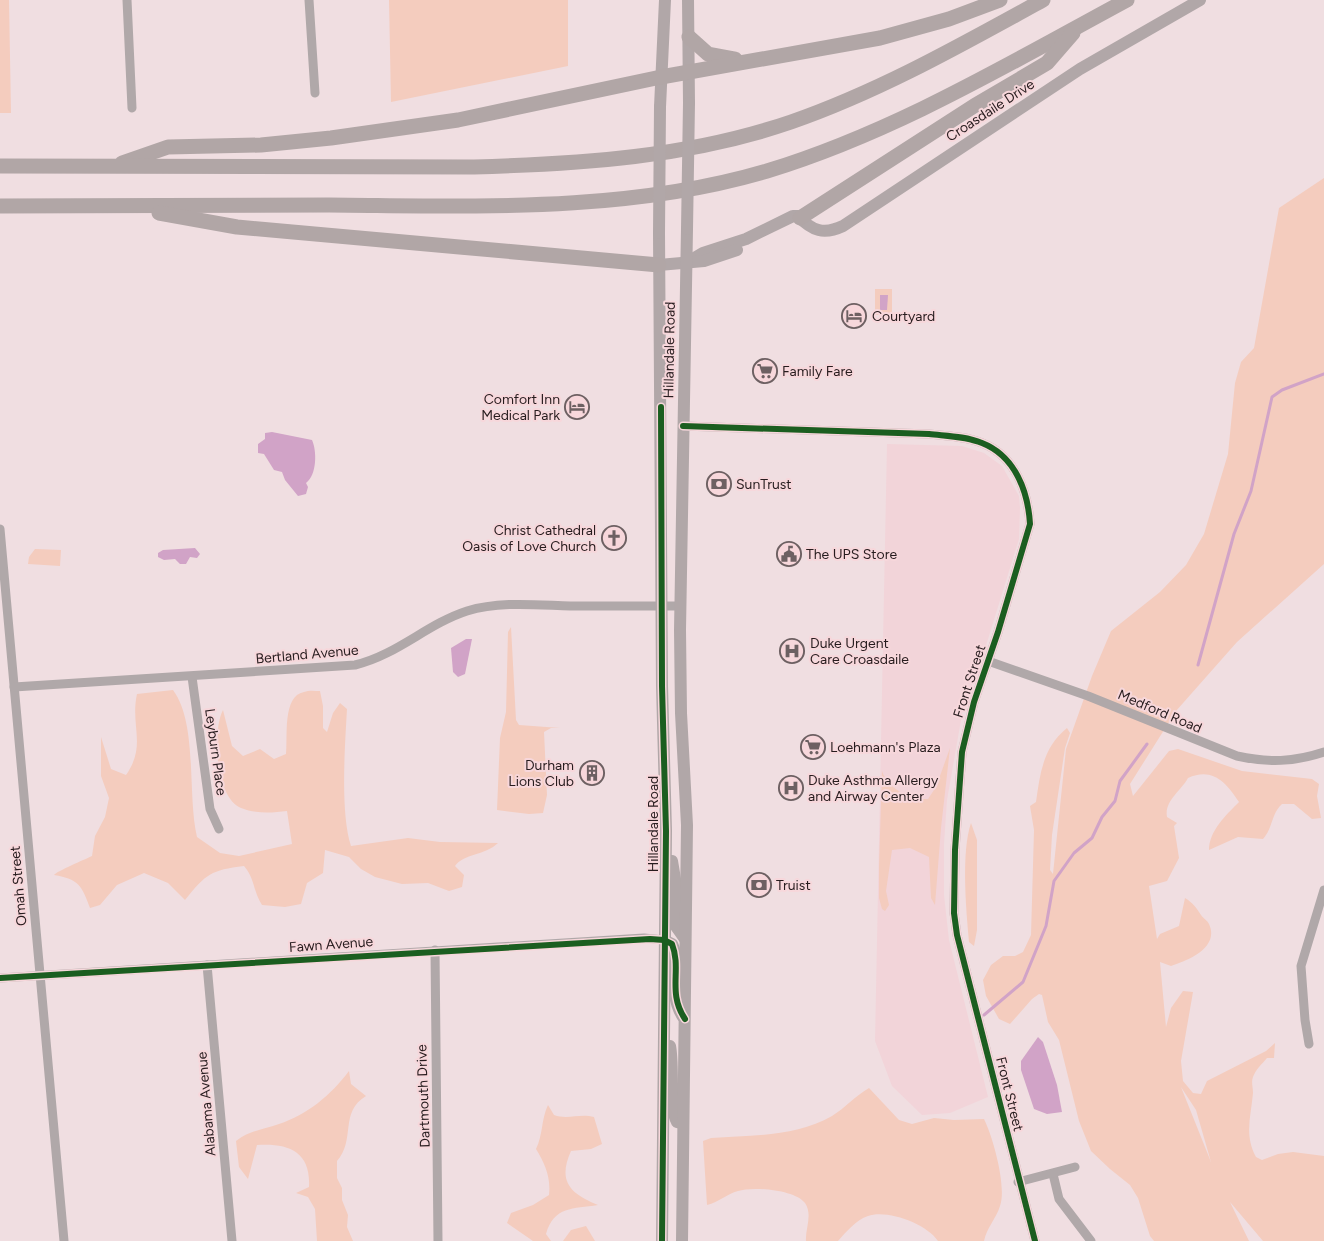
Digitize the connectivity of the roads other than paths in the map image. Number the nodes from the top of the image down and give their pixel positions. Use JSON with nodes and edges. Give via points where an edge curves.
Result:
{"nodes":[{"id":1,"x":127,"y":0,"type":"edge"},
{"id":2,"x":310,"y":0,"type":"edge"},
{"id":3,"x":665,"y":0,"type":"edge"},
{"id":4,"x":688,"y":0,"type":"edge"},
{"id":5,"x":1000,"y":0,"type":"edge"},
{"id":6,"x":1043,"y":0,"type":"edge"},
{"id":7,"x":1127,"y":0,"type":"edge"},
{"id":8,"x":1200,"y":0,"type":"edge"},
{"id":9,"x":1079,"y":26,"type":"junction"},
{"id":10,"x":689,"y":37,"type":"junction"},
{"id":11,"x":750,"y":60,"type":"junction"},
{"id":12,"x":689,"y":73,"type":"junction"},
{"id":13,"x":661,"y":77,"type":"junction"},
{"id":14,"x":315,"y":93,"type":"dead end"},
{"id":15,"x":132,"y":108,"type":"dead end"},
{"id":16,"x":0,"y":166,"type":"edge"},
{"id":17,"x":111,"y":166,"type":"junction"},
{"id":18,"x":0,"y":206,"type":"edge"},
{"id":19,"x":113,"y":206,"type":"junction"},
{"id":20,"x":800,"y":218,"type":"junction"},
{"id":21,"x":686,"y":263,"type":"junction"},
{"id":22,"x":659,"y":265,"type":"junction"},
{"id":23,"x":683,"y":426,"type":"junction"},
{"id":24,"x":0,"y":529,"type":"edge"},
{"id":25,"x":661,"y":606,"type":"junction"},
{"id":26,"x":680,"y":606,"type":"junction"},
{"id":27,"x":988,"y":662,"type":"junction"},
{"id":28,"x":192,"y":677,"type":"junction"},
{"id":29,"x":14,"y":687,"type":"junction"},
{"id":30,"x":1324,"y":752,"type":"edge"},
{"id":31,"x":219,"y":829,"type":"dead end"},
{"id":32,"x":666,"y":831,"type":"junction"},
{"id":33,"x":1324,"y":890,"type":"edge"},
{"id":34,"x":685,"y":939,"type":"junction"},
{"id":35,"x":664,"y":940,"type":"junction"},
{"id":36,"x":435,"y":950,"type":"junction"},
{"id":37,"x":207,"y":965,"type":"junction"},
{"id":38,"x":41,"y":976,"type":"junction"},
{"id":39,"x":0,"y":978,"type":"edge"},
{"id":40,"x":684,"y":1019,"type":"junction"},
{"id":41,"x":664,"y":1022,"type":"junction"},
{"id":42,"x":1309,"y":1044,"type":"dead end"},
{"id":43,"x":683,"y":1123,"type":"junction"},
{"id":44,"x":1075,"y":1167,"type":"dead end"},
{"id":45,"x":1052,"y":1174,"type":"junction"},
{"id":46,"x":1018,"y":1182,"type":"junction"},
{"id":47,"x":64,"y":1241,"type":"edge"},
{"id":48,"x":232,"y":1241,"type":"edge"},
{"id":49,"x":438,"y":1241,"type":"edge"},
{"id":50,"x":662,"y":1241,"type":"edge"},
{"id":51,"x":682,"y":1241,"type":"edge"},
{"id":52,"x":1035,"y":1241,"type":"edge"},
{"id":53,"x":1091,"y":1241,"type":"edge"}],
"edges":[{"from":1,"to":15,"type":"street"},
{"from":2,"to":14,"type":"street"},
{"from":3,"to":13,"type":"main road","name":"Hillandale Road"},
{"from":4,"to":10,"type":"main road","name":"Hillandale Road"},
{"from":5,"to":11,"type":"highway","via":[[949,19],[880,38]]},
{"from":6,"to":17,"type":"highway","via":[[932,61],[824,110],[760,132],[674,152],[598,162],[530,166]]},
{"from":7,"to":9,"type":"highway"},
{"from":8,"to":20,"type":"main road","name":"Croasdaile Drive","via":[[1080,69],[843,226],[822,231],[810,228]]},
{"from":9,"to":19,"type":"highway","via":[[920,111],[848,143],[764,172],[672,192],[585,202],[491,207]]},
{"from":9,"to":20,"type":"highway","via":[[1046,63]]},
{"from":10,"to":11,"type":"highway","via":[[712,56]]},
{"from":10,"to":12,"type":"main road","name":"Hillandale Road"},
{"from":11,"to":12,"type":"highway"},
{"from":12,"to":13,"type":"highway"},
{"from":12,"to":21,"type":"main road","name":"Hillandale Road","bridge":true},
{"from":13,"to":17,"type":"highway","via":[[515,109],[361,135],[261,145],[168,147]]},
{"from":13,"to":22,"type":"main road","name":"Hillandale Road","bridge":true},
{"from":16,"to":17,"type":"highway"},
{"from":18,"to":19,"type":"highway"},
{"from":19,"to":22,"type":"highway","via":[[237,227]]},
{"from":20,"to":21,"type":"main road","via":[[772,236],[744,248],[710,260]]},
{"from":21,"to":22,"type":"main road"},
{"from":21,"to":23,"type":"main road","name":"Hillandale Road"},
{"from":22,"to":25,"type":"main road","name":"Hillandale Road"},
{"from":23,"to":26,"type":"main road","name":"Hillandale Road"},
{"from":23,"to":27,"type":"street","name":"Front Street","via":[[929,434],[980,442],[999,452],[1020,482],[1029,508],[1030,524]]},
{"from":24,"to":29,"type":"street","name":"Omah Street"},
{"from":25,"to":26,"type":"street","name":"Bertland Avenue"},
{"from":25,"to":28,"type":"street","name":"Bertland Avenue","via":[[490,606],[451,616],[388,654],[355,665]]},
{"from":25,"to":32,"type":"main road","name":"Hillandale Road"},
{"from":26,"to":34,"type":"main road","name":"Hillandale Road","via":[[687,825]]},
{"from":27,"to":30,"type":"street","name":"Medford Road","via":[[1088,696],[1237,756],[1282,762]]},
{"from":27,"to":46,"type":"street","name":"Front Street","via":[[962,752],[954,850],[954,913]]},
{"from":28,"to":29,"type":"street","name":"Bertland Avenue"},
{"from":28,"to":31,"type":"street","name":"Leyburn Place","via":[[210,809]]},
{"from":29,"to":38,"type":"street","name":"Omah Street"},
{"from":32,"to":34,"type":"main road","via":[[676,885],[675,925]]},
{"from":32,"to":35,"type":"main road","name":"Hillandale Road"},
{"from":33,"to":42,"type":"street","via":[[1301,966],[1304,1020]]},
{"from":34,"to":40,"type":"main road","name":"Hillandale Road"},
{"from":35,"to":36,"type":"street","name":"Fawn Avenue","via":[[644,938]]},
{"from":35,"to":40,"type":"main road","via":[[674,949],[674,993],[677,1008]]},
{"from":35,"to":41,"type":"main road","name":"Hillandale Road"},
{"from":36,"to":37,"type":"street","name":"Fawn Avenue"},
{"from":36,"to":49,"type":"street","name":"Dartmouth Drive"},
{"from":37,"to":38,"type":"street","name":"Fawn Avenue"},
{"from":37,"to":48,"type":"street","name":"Alabama Avenue"},
{"from":38,"to":39,"type":"street","name":"Fawn Avenue"},
{"from":38,"to":47,"type":"street","name":"Omah Street"},
{"from":40,"to":43,"type":"main road","name":"Hillandale Road"},
{"from":41,"to":43,"type":"main road","via":[[672,1055],[673,1114],[677,1122]]},
{"from":41,"to":50,"type":"main road","name":"Hillandale Road"},
{"from":43,"to":51,"type":"main road","name":"Hillandale Road"},
{"from":44,"to":45,"type":"street"},
{"from":45,"to":46,"type":"street"},
{"from":45,"to":53,"type":"street","via":[[1059,1199]]},
{"from":46,"to":52,"type":"street","name":"Front Street"}]}
